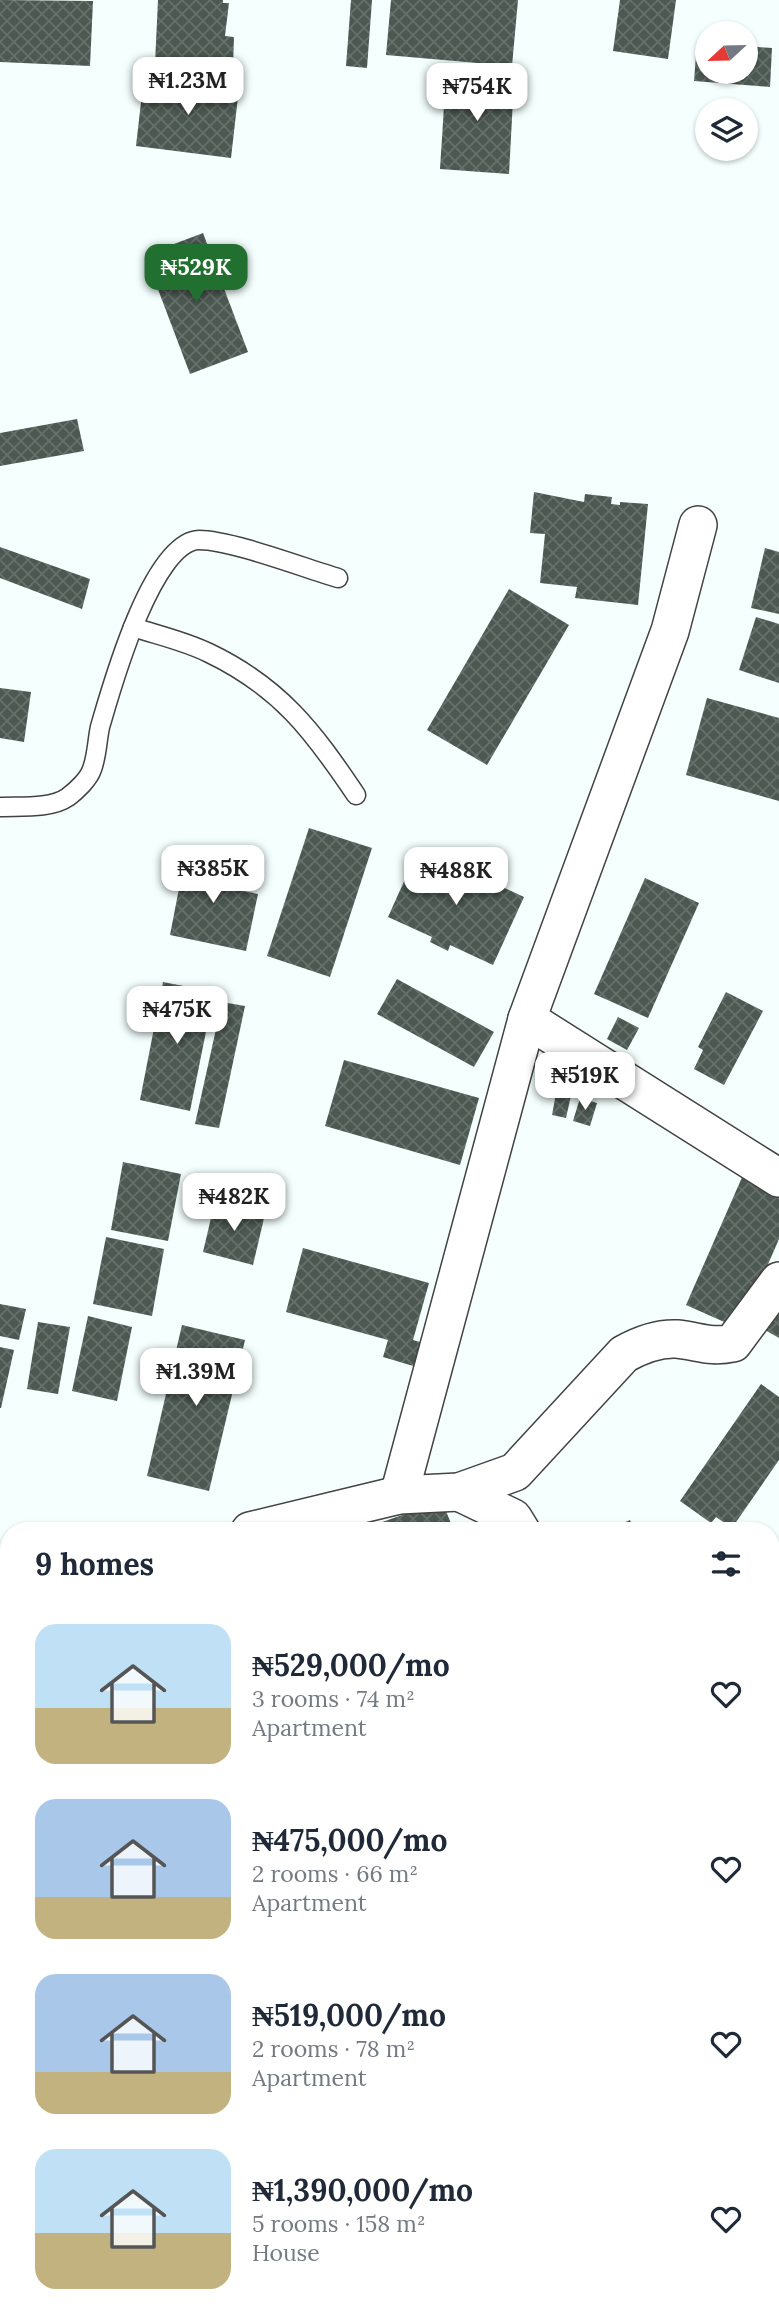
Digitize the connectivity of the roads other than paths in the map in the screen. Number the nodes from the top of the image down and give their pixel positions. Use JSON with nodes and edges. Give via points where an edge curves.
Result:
{"nodes":[{"id":1,"x":698,"y":525,"type":"dead end"},
{"id":2,"x":338,"y":578,"type":"dead end"},
{"id":3,"x":133,"y":627,"type":"junction"},
{"id":4,"x":356,"y":795,"type":"dead end"},
{"id":5,"x":0,"y":807,"type":"edge"},
{"id":6,"x":527,"y":1019,"type":"junction"},
{"id":7,"x":779,"y":1178,"type":"edge"},
{"id":8,"x":779,"y":1281,"type":"edge"},
{"id":9,"x":459,"y":1492,"type":"junction"},
{"id":10,"x":399,"y":1495,"type":"junction"},
{"id":11,"x":287,"y":1522,"type":"edge"},
{"id":12,"x":515,"y":1522,"type":"edge"}],
"edges":[{"from":1,"to":6,"type":"street","via":[[670,631]]},
{"from":2,"to":3,"type":"lane","via":[[198,540],[186,543],[165,564]]},
{"from":3,"to":4,"type":"lane","via":[[206,652],[247,673],[288,705],[318,737]]},
{"from":3,"to":5,"type":"lane","via":[[100,729],[92,771],[66,798],[48,804]]},
{"from":6,"to":7,"type":"street"},
{"from":6,"to":10,"type":"street"},
{"from":8,"to":9,"type":"street","via":[[733,1343],[712,1347],[676,1339],[633,1349],[515,1472]]},
{"from":9,"to":10,"type":"street"},
{"from":9,"to":12,"type":"street"},
{"from":10,"to":11,"type":"street"}]}
